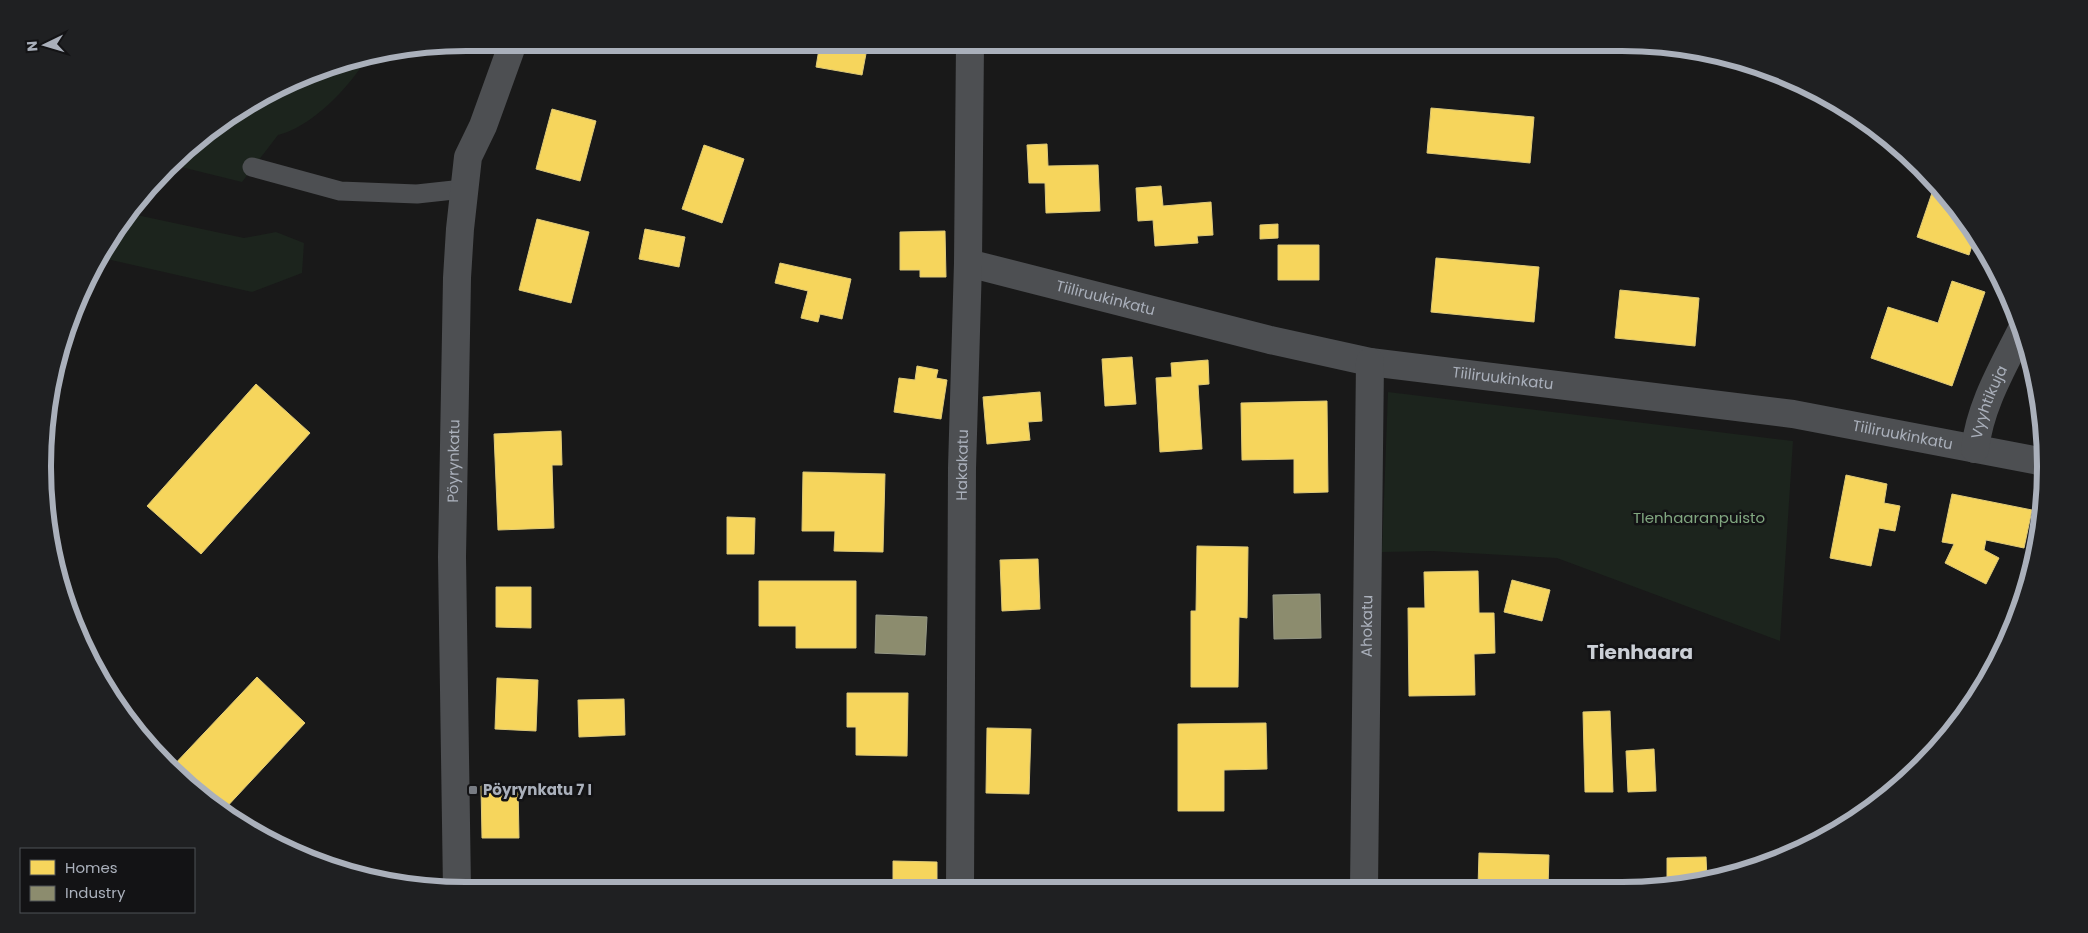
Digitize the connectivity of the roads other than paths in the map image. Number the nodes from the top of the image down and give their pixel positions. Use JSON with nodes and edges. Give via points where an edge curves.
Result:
{"nodes":[{"id":1,"x":510,"y":51,"type":"edge"},
{"id":2,"x":970,"y":51,"type":"edge"},
{"id":3,"x":252,"y":167,"type":"dead end"},
{"id":4,"x":463,"y":189,"type":"junction"},
{"id":5,"x":968,"y":263,"type":"junction"},
{"id":6,"x":2017,"y":340,"type":"edge"},
{"id":7,"x":1370,"y":362,"type":"junction"},
{"id":8,"x":1975,"y":449,"type":"junction"},
{"id":9,"x":2037,"y":461,"type":"edge"},
{"id":10,"x":457,"y":882,"type":"edge"},
{"id":11,"x":960,"y":882,"type":"edge"},
{"id":12,"x":1364,"y":882,"type":"edge"}],
"edges":[{"from":1,"to":4,"type":"street","name":"Pöyrynkatu","via":[[483,126],[468,157]]},
{"from":2,"to":5,"type":"street","name":"Hakakatu"},
{"from":3,"to":4,"type":"lane","via":[[340,191],[417,194]]},
{"from":4,"to":10,"type":"street","name":"Pöyrynkatu","via":[[457,278],[452,557]]},
{"from":5,"to":7,"type":"street","name":"Tiiliruukinkatu","via":[[1270,340]]},
{"from":5,"to":11,"type":"street","name":"Hakakatu","via":[[962,468]]},
{"from":6,"to":8,"type":"street","name":"Vyyhtikuja","via":[[1981,418]]},
{"from":7,"to":8,"type":"street","name":"Tiiliruukinkatu","via":[[1793,414]]},
{"from":7,"to":12,"type":"street","name":"Ahokatu"},
{"from":8,"to":9,"type":"street","name":"Tiiliruukinkatu"}]}
